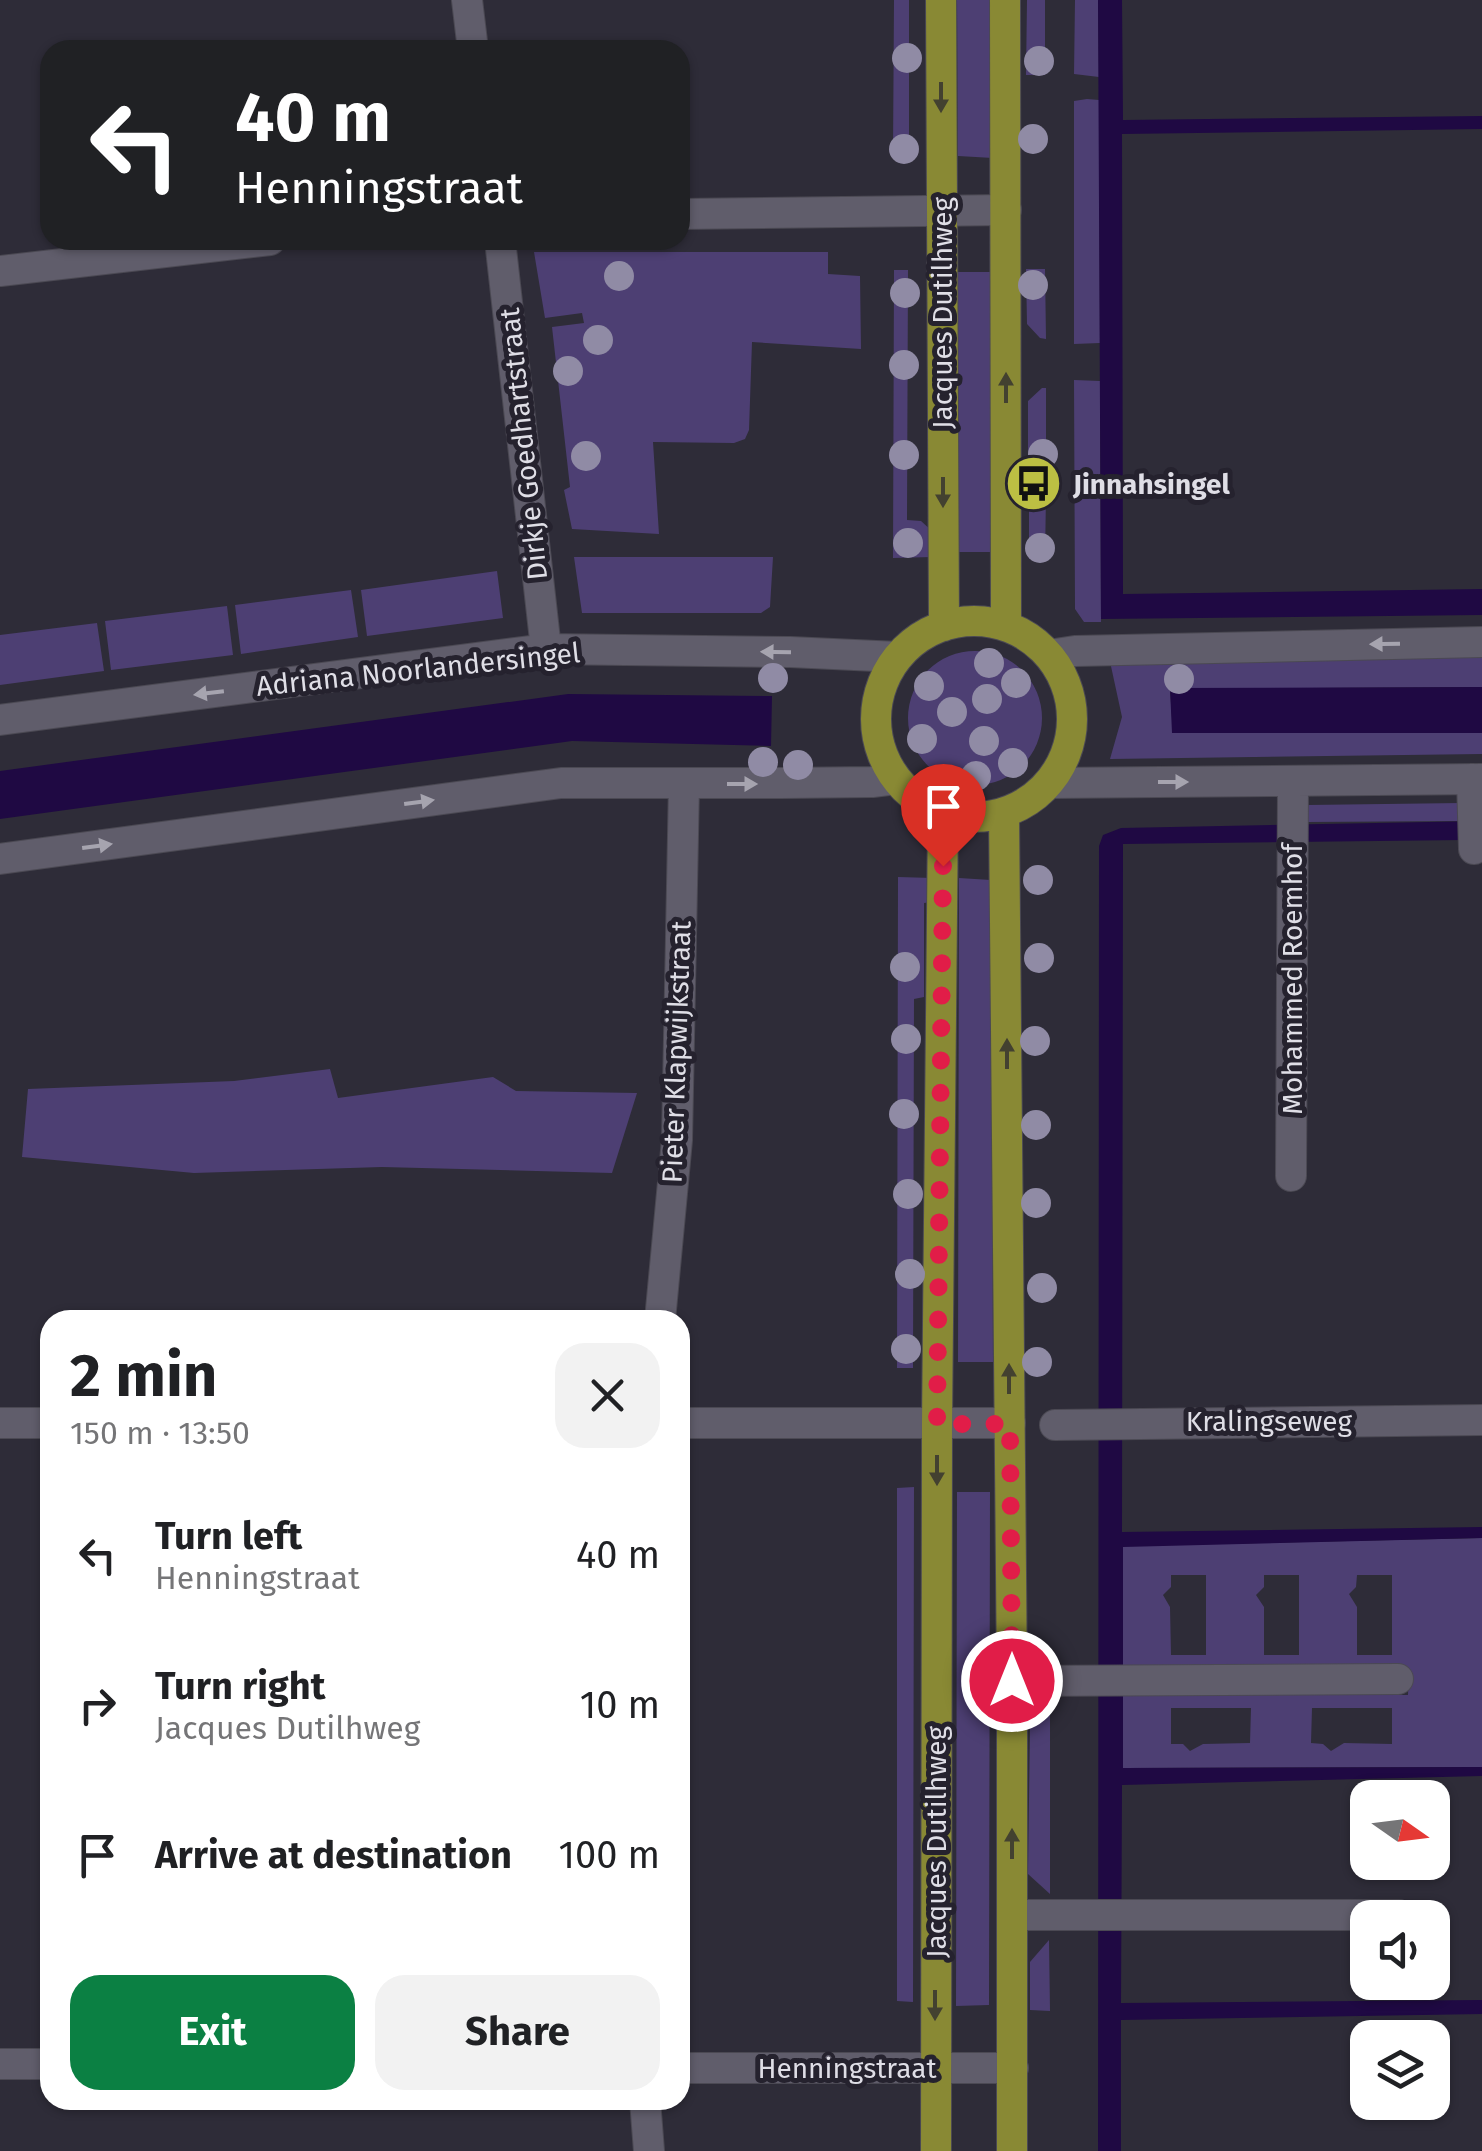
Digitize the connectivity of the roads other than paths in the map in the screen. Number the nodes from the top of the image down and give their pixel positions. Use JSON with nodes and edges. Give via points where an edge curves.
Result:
{"nodes":[{"id":1,"x":467,"y":0,"type":"edge"},
{"id":2,"x":941,"y":0,"type":"edge"},
{"id":3,"x":1004,"y":0,"type":"edge"},
{"id":4,"x":472,"y":40,"type":"edge"},
{"id":5,"x":1006,"y":210,"type":"junction"},
{"id":6,"x":940,"y":212,"type":"junction"},
{"id":7,"x":690,"y":214,"type":"edge"},
{"id":8,"x":180,"y":250,"type":"edge"},
{"id":9,"x":501,"y":250,"type":"edge"},
{"id":10,"x":0,"y":270,"type":"edge"},
{"id":11,"x":944,"y":626,"type":"junction"},
{"id":12,"x":1006,"y":626,"type":"junction"},
{"id":13,"x":1482,"y":642,"type":"edge"},
{"id":14,"x":546,"y":649,"type":"junction"},
{"id":15,"x":1049,"y":655,"type":"junction"},
{"id":16,"x":898,"y":657,"type":"junction"},
{"id":17,"x":0,"y":720,"type":"edge"},
{"id":18,"x":896,"y":779,"type":"junction"},
{"id":19,"x":1477,"y":779,"type":"edge"},
{"id":20,"x":1294,"y":782,"type":"junction"},
{"id":21,"x":1050,"y":783,"type":"junction"},
{"id":22,"x":684,"y":784,"type":"junction"},
{"id":23,"x":944,"y":812,"type":"junction"},
{"id":24,"x":1004,"y":813,"type":"junction"},
{"id":25,"x":1474,"y":836,"type":"dead end"},
{"id":26,"x":0,"y":859,"type":"edge"},
{"id":27,"x":1291,"y":1176,"type":"dead end"},
{"id":28,"x":661,"y":1310,"type":"edge"},
{"id":29,"x":1482,"y":1420,"type":"edge"},
{"id":30,"x":0,"y":1423,"type":"edge"},
{"id":31,"x":40,"y":1423,"type":"edge"},
{"id":32,"x":690,"y":1424,"type":"edge"},
{"id":33,"x":937,"y":1424,"type":"junction"},
{"id":34,"x":1010,"y":1424,"type":"junction"},
{"id":35,"x":1055,"y":1425,"type":"dead end"},
{"id":36,"x":1398,"y":1679,"type":"dead end"},
{"id":37,"x":1012,"y":1681,"type":"junction"},
{"id":38,"x":1012,"y":1915,"type":"junction"},
{"id":39,"x":1350,"y":1915,"type":"edge"},
{"id":40,"x":0,"y":2064,"type":"edge"},
{"id":41,"x":40,"y":2064,"type":"edge"},
{"id":42,"x":935,"y":2067,"type":"junction"},
{"id":43,"x":690,"y":2068,"type":"edge"},
{"id":44,"x":1013,"y":2068,"type":"junction"},
{"id":45,"x":646,"y":2110,"type":"edge"},
{"id":46,"x":648,"y":2151,"type":"edge"},
{"id":47,"x":936,"y":2151,"type":"edge"},
{"id":48,"x":1012,"y":2151,"type":"edge"}],
"edges":[{"from":1,"to":4,"type":"street"},
{"from":2,"to":6,"type":"main road","name":"Jacques Dutilhweg","one_way":true},
{"from":3,"to":5,"type":"main road"},
{"from":5,"to":6,"type":"street"},
{"from":12,"to":5,"type":"main road","one_way":true},
{"from":6,"to":7,"type":"street"},
{"from":6,"to":11,"type":"main road","name":"Jacques Dutilhweg","one_way":true},
{"from":8,"to":10,"type":"street"},
{"from":9,"to":14,"type":"street","name":"Dirkje Goedhartstraat"},
{"from":11,"to":12,"type":"main road"},
{"from":11,"to":16,"type":"main road"},
{"from":12,"to":15,"type":"main road"},
{"from":13,"to":15,"type":"street","one_way":true},
{"from":16,"to":14,"type":"street","name":"Adriana Noorlandersingel","one_way":true},
{"from":14,"to":17,"type":"street","name":"Adriana Noorlandersingel","one_way":true},
{"from":15,"to":21,"type":"main road","via":[[1067,685],[1073,719]]},
{"from":16,"to":18,"type":"main road","via":[[884,680],[877,731]]},
{"from":22,"to":18,"type":"street","one_way":true},
{"from":18,"to":23,"type":"main road","via":[[917,800]]},
{"from":19,"to":20,"type":"street"},
{"from":19,"to":25,"type":"street"},
{"from":21,"to":20,"type":"street","one_way":true},
{"from":20,"to":27,"type":"street","name":"Mohammed Roemhof"},
{"from":21,"to":24,"type":"main road"},
{"from":26,"to":22,"type":"street","one_way":true,"via":[[562,783]]},
{"from":22,"to":28,"type":"street","name":"Pieter Klapwijkstraat","via":[[677,1140]]},
{"from":23,"to":24,"type":"main road","via":[[974,818]]},
{"from":23,"to":33,"type":"main road","name":"Jacques Dutilhweg"},
{"from":34,"to":24,"type":"main road","one_way":true},
{"from":29,"to":35,"type":"street","name":"Kralingseweg"},
{"from":30,"to":31,"type":"street"},
{"from":32,"to":33,"type":"street"},
{"from":33,"to":34,"type":"street"},
{"from":33,"to":42,"type":"main road","name":"Jacques Dutilhweg","one_way":true},
{"from":34,"to":37,"type":"main road"},
{"from":36,"to":37,"type":"street"},
{"from":38,"to":37,"type":"main road","one_way":true},
{"from":38,"to":39,"type":"street"},
{"from":38,"to":44,"type":"main road"},
{"from":40,"to":41,"type":"street"},
{"from":42,"to":43,"type":"street","name":"Henningstraat"},
{"from":42,"to":44,"type":"street","name":"Henningstraat"},
{"from":42,"to":47,"type":"main road","name":"Jacques Dutilhweg"},
{"from":44,"to":48,"type":"main road"},
{"from":45,"to":46,"type":"street"}]}
